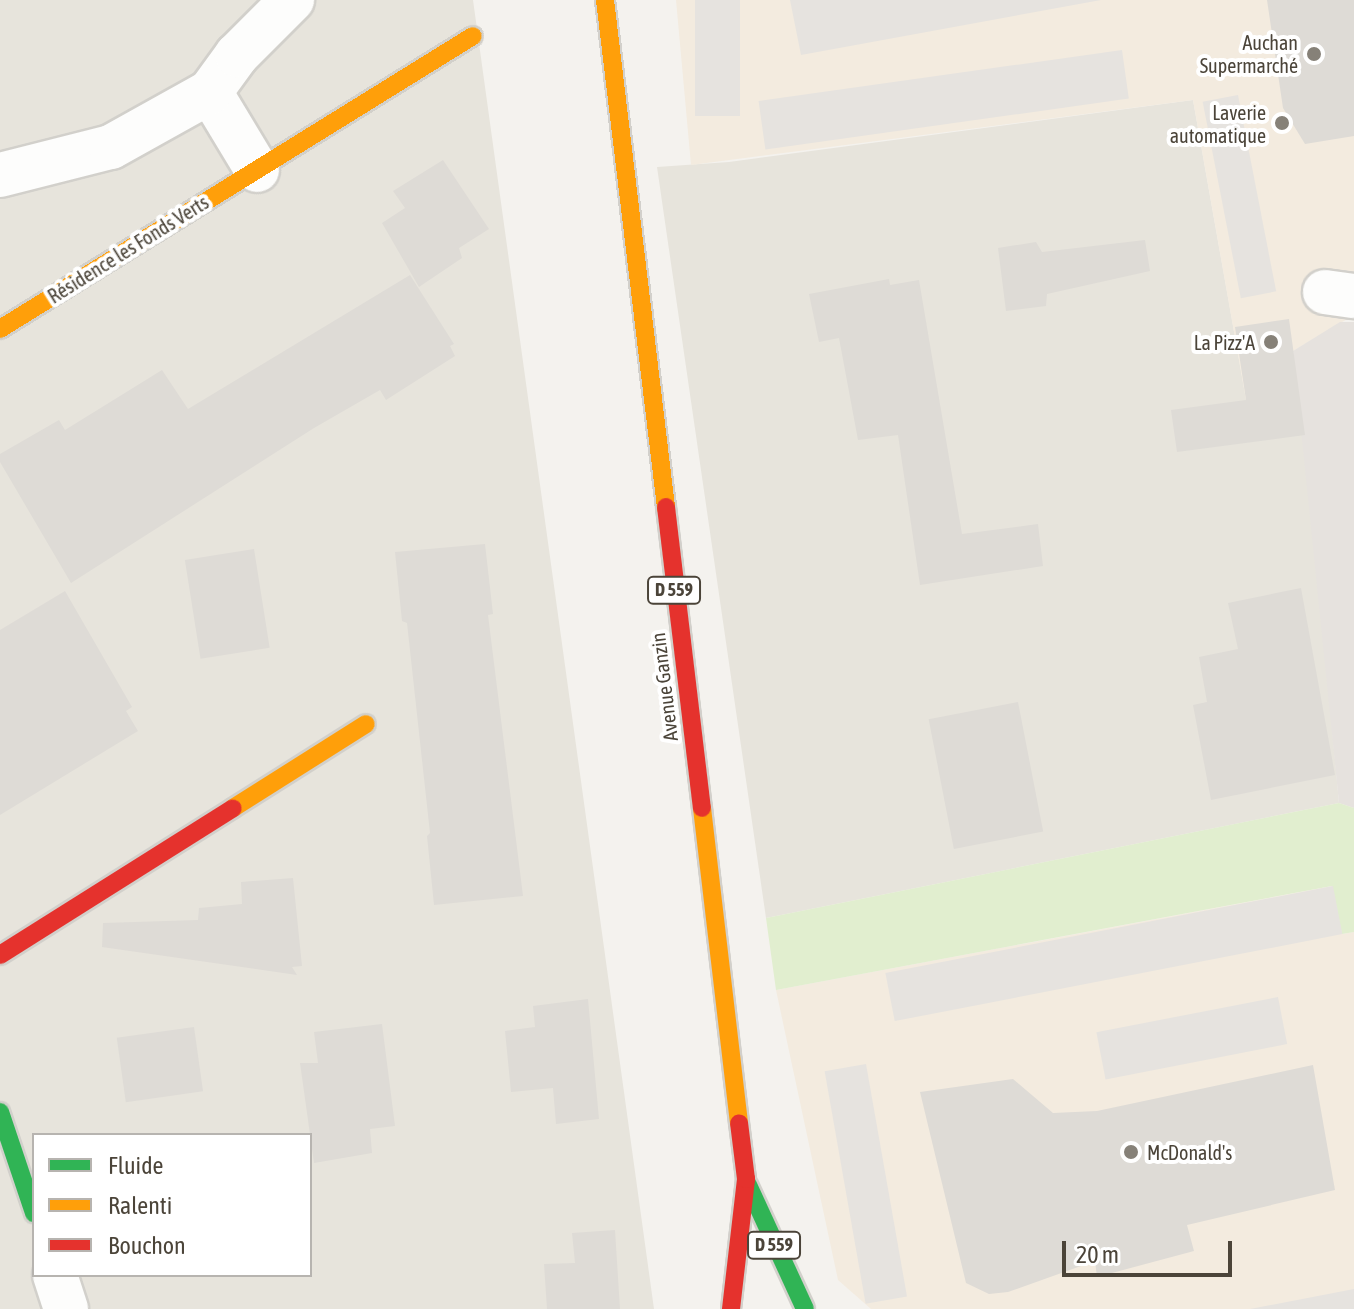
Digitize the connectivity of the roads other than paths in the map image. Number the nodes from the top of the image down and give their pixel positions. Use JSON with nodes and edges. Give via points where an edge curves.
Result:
{"nodes":[{"id":1,"x":292,"y":0,"type":"edge"},
{"id":2,"x":605,"y":0,"type":"edge"},
{"id":3,"x":473,"y":36,"type":"dead end"},
{"id":4,"x":210,"y":92,"type":"junction"},
{"id":5,"x":257,"y":170,"type":"junction"},
{"id":6,"x":0,"y":175,"type":"edge"},
{"id":7,"x":0,"y":329,"type":"edge"},
{"id":8,"x":366,"y":724,"type":"dead end"},
{"id":9,"x":0,"y":955,"type":"edge"},
{"id":10,"x":0,"y":1112,"type":"edge"},
{"id":11,"x":746,"y":1179,"type":"junction"},
{"id":12,"x":32,"y":1207,"type":"edge"},
{"id":13,"x":56,"y":1277,"type":"edge"},
{"id":14,"x":66,"y":1309,"type":"edge"},
{"id":15,"x":731,"y":1309,"type":"edge"},
{"id":16,"x":805,"y":1309,"type":"edge"}],
"edges":[{"from":1,"to":4,"type":"street","via":[[237,55]]},
{"from":2,"to":11,"type":"main road","name":"Avenue Ganzin","number":"D 559"},
{"from":3,"to":5,"type":"main road","name":"Résidence les Fonds Verts"},
{"from":4,"to":5,"type":"street"},
{"from":4,"to":6,"type":"street","via":[[111,147]]},
{"from":5,"to":7,"type":"main road","name":"Résidence les Fonds Verts"},
{"from":8,"to":9,"type":"main road"},
{"from":10,"to":12,"type":"main road"},
{"from":11,"to":15,"type":"main road","name":"Avenue Ganzin","number":"D 559"},
{"from":11,"to":16,"type":"main road","name":"Avenue Ganzin","number":"D 559"},
{"from":13,"to":14,"type":"street"}]}
